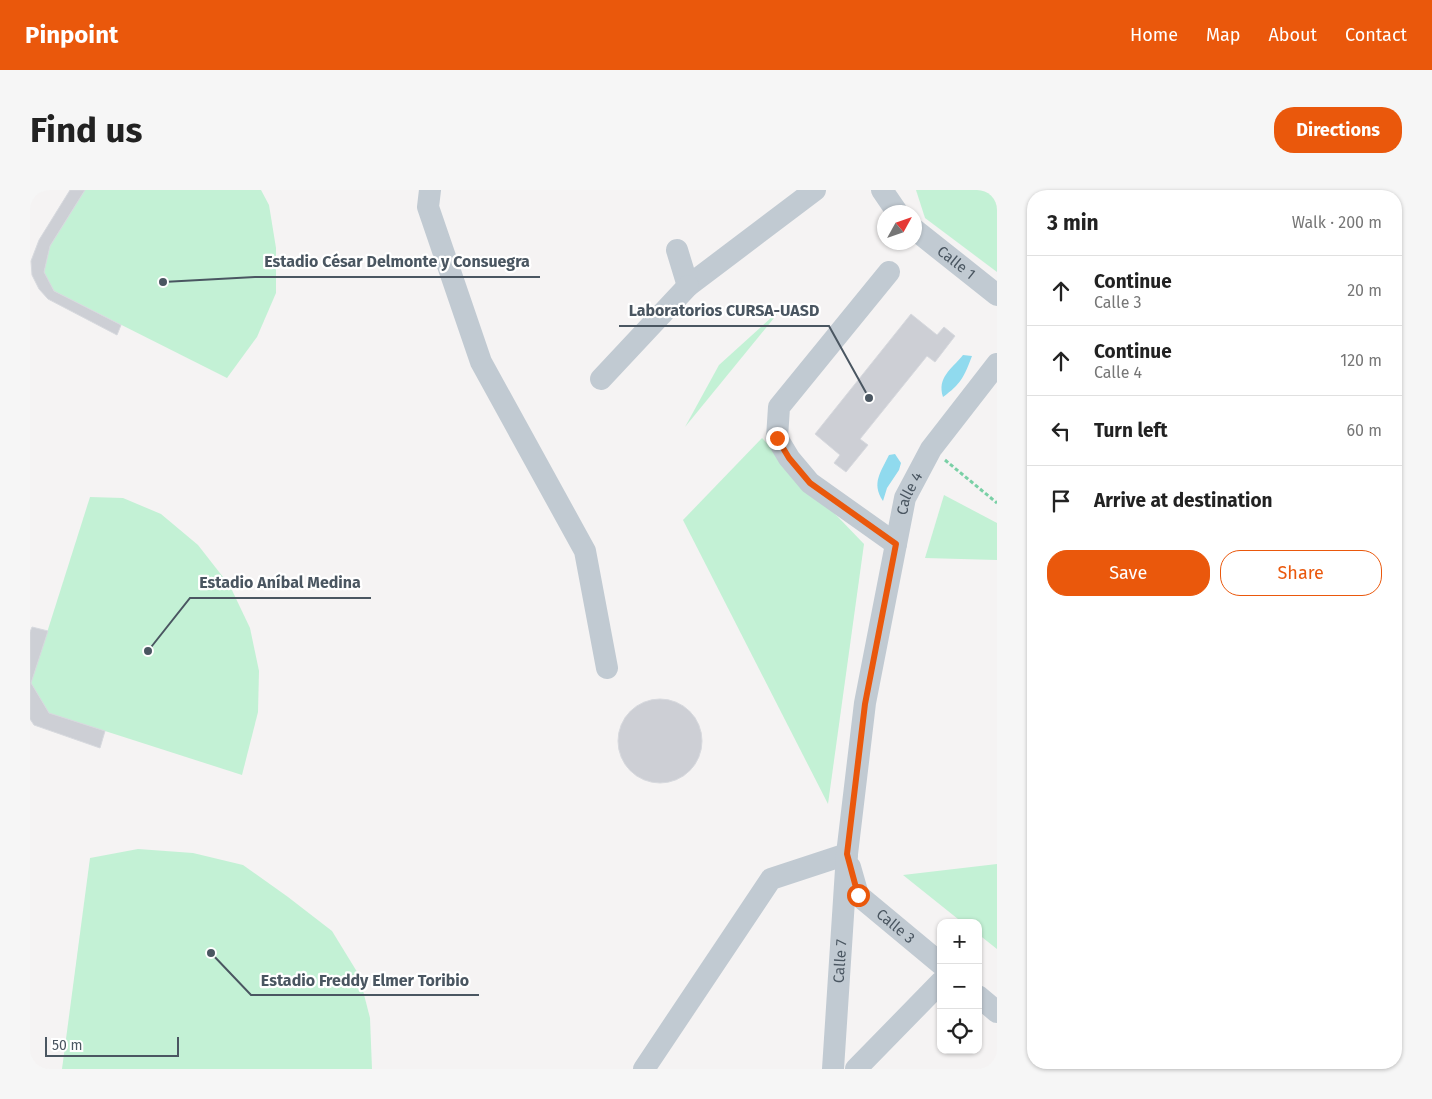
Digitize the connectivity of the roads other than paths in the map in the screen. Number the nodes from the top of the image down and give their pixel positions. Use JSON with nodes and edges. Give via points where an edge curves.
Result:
{"nodes":[{"id":1,"x":430,"y":190,"type":"edge"},
{"id":2,"x":815,"y":190,"type":"edge"},
{"id":3,"x":882,"y":190,"type":"edge"},
{"id":4,"x":898,"y":190,"type":"edge"},
{"id":5,"x":894,"y":205,"type":"edge"},
{"id":6,"x":899,"y":205,"type":"edge"},
{"id":7,"x":922,"y":235,"type":"edge"},
{"id":8,"x":677,"y":250,"type":"dead end"},
{"id":9,"x":889,"y":272,"type":"dead end"},
{"id":10,"x":688,"y":286,"type":"junction"},
{"id":11,"x":997,"y":295,"type":"edge"},
{"id":12,"x":997,"y":364,"type":"edge"},
{"id":13,"x":601,"y":379,"type":"dead end"},
{"id":14,"x":896,"y":544,"type":"junction"},
{"id":15,"x":607,"y":668,"type":"dead end"},
{"id":16,"x":847,"y":854,"type":"junction"},
{"id":17,"x":937,"y":961,"type":"edge"},
{"id":18,"x":937,"y":986,"type":"edge"},
{"id":19,"x":982,"y":999,"type":"edge"},
{"id":20,"x":997,"y":1012,"type":"edge"},
{"id":21,"x":644,"y":1069,"type":"edge"},
{"id":22,"x":833,"y":1069,"type":"edge"},
{"id":23,"x":856,"y":1069,"type":"edge"}],
"edges":[{"from":1,"to":15,"type":"street","via":[[428,207],[482,362],[586,551]]},
{"from":2,"to":10,"type":"street"},
{"from":3,"to":5,"type":"street"},
{"from":4,"to":6,"type":"street"},
{"from":7,"to":11,"type":"street","name":"Calle 1"},
{"from":8,"to":10,"type":"street"},
{"from":9,"to":14,"type":"street","via":[[779,407],[777,438],[810,483]]},
{"from":10,"to":13,"type":"street"},
{"from":12,"to":14,"type":"street","name":"Calle 4","via":[[931,449],[905,498]]},
{"from":14,"to":16,"type":"street","name":"Calle 4","via":[[865,704]]},
{"from":16,"to":17,"type":"street","name":"Calle 3","via":[[858,895]]},
{"from":16,"to":21,"type":"street","via":[[771,879]]},
{"from":16,"to":22,"type":"street","name":"Calle 7"},
{"from":18,"to":23,"type":"street"},
{"from":19,"to":20,"type":"street"}]}
